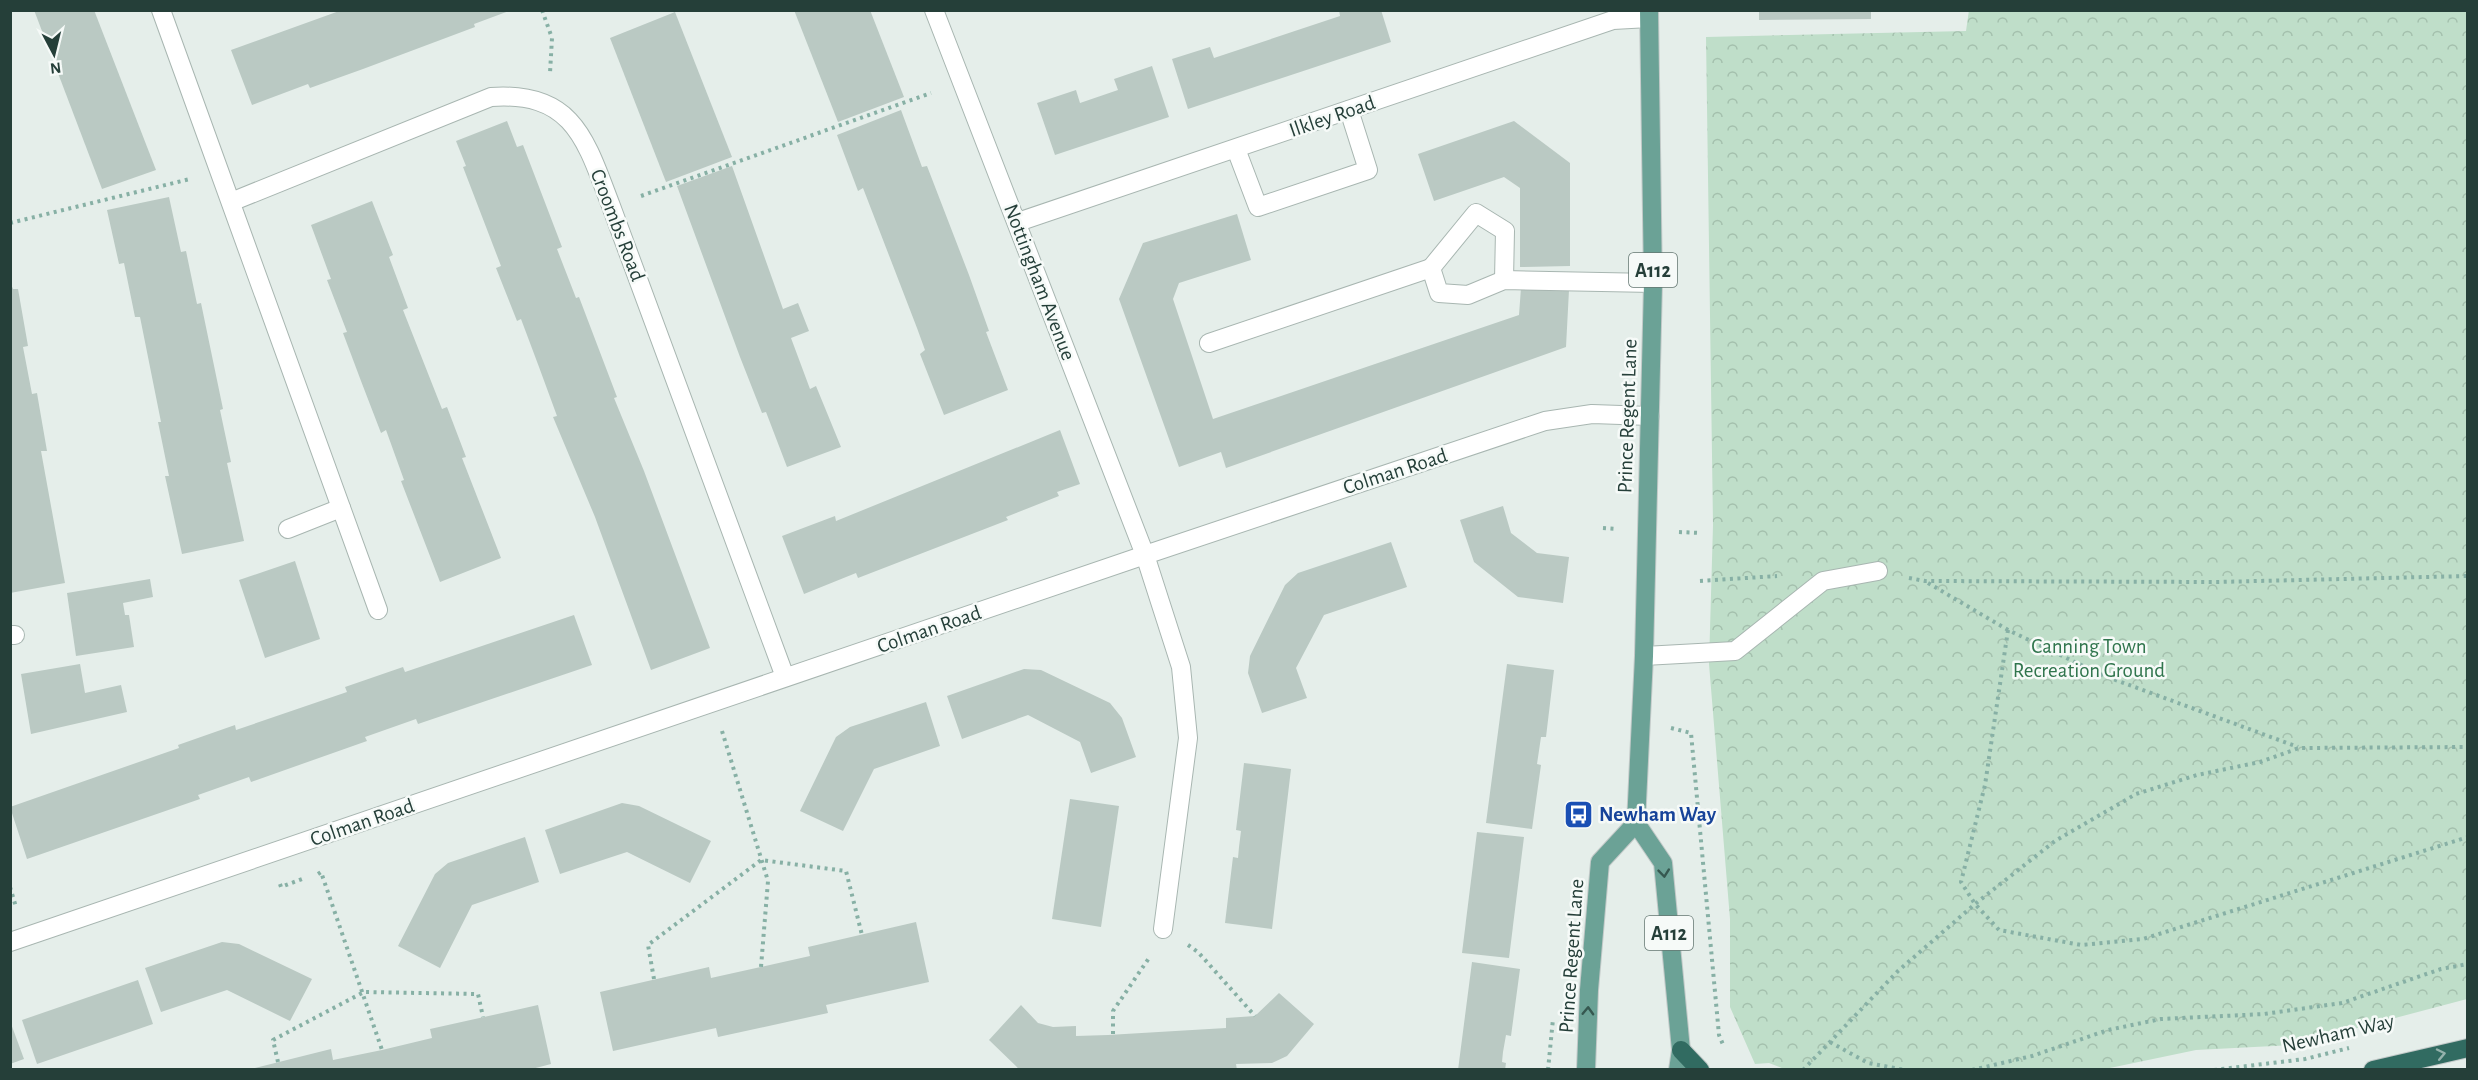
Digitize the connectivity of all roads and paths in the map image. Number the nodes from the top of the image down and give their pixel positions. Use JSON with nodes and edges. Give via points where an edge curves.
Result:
{"nodes":[{"id":1,"x":161,"y":10,"type":"edge"},
{"id":2,"x":542,"y":10,"type":"edge"},
{"id":3,"x":934,"y":10,"type":"edge"},
{"id":4,"x":1649,"y":14,"type":"edge"},
{"id":5,"x":960,"y":83,"type":"junction"},
{"id":6,"x":548,"y":103,"type":"junction"},
{"id":7,"x":1349,"y":110,"type":"junction"},
{"id":8,"x":1236,"y":148,"type":"junction"},
{"id":9,"x":156,"y":189,"type":"dead end"},
{"id":10,"x":231,"y":202,"type":"junction"},
{"id":11,"x":611,"y":207,"type":"junction"},
{"id":12,"x":1018,"y":222,"type":"junction"},
{"id":13,"x":10,"y":223,"type":"edge"},
{"id":14,"x":1431,"y":268,"type":"junction"},
{"id":15,"x":1504,"y":280,"type":"junction"},
{"id":16,"x":1653,"y":283,"type":"junction"},
{"id":17,"x":1209,"y":343,"type":"dead end"},
{"id":18,"x":1650,"y":416,"type":"junction"},
{"id":19,"x":341,"y":508,"type":"junction"},
{"id":20,"x":1603,"y":528,"type":"dead end"},
{"id":21,"x":288,"y":529,"type":"dead end"},
{"id":22,"x":1617,"y":529,"type":"dead end"},
{"id":23,"x":1672,"y":531,"type":"dead end"},
{"id":24,"x":1700,"y":533,"type":"dead end"},
{"id":25,"x":1145,"y":555,"type":"junction"},
{"id":26,"x":1878,"y":571,"type":"joint"},
{"id":27,"x":1783,"y":576,"type":"dead end"},
{"id":28,"x":2468,"y":576,"type":"edge"},
{"id":29,"x":1700,"y":581,"type":"dead end"},
{"id":30,"x":1925,"y":581,"type":"junction"},
{"id":31,"x":378,"y":610,"type":"dead end"},
{"id":32,"x":2008,"y":630,"type":"junction"},
{"id":33,"x":1644,"y":656,"type":"junction"},
{"id":34,"x":785,"y":677,"type":"junction"},
{"id":35,"x":713,"y":702,"type":"junction"},
{"id":36,"x":1691,"y":733,"type":"dead end"},
{"id":37,"x":2468,"y":747,"type":"edge"},
{"id":38,"x":2299,"y":748,"type":"junction"},
{"id":39,"x":1636,"y":823,"type":"junction"},
{"id":40,"x":2468,"y":837,"type":"edge"},
{"id":41,"x":761,"y":860,"type":"junction"},
{"id":42,"x":321,"y":872,"type":"dead end"},
{"id":43,"x":1975,"y":904,"type":"junction"},
{"id":44,"x":1163,"y":929,"type":"junction"},
{"id":45,"x":862,"y":935,"type":"dead end"},
{"id":46,"x":10,"y":942,"type":"edge"},
{"id":47,"x":2468,"y":964,"type":"edge"},
{"id":48,"x":761,"y":967,"type":"dead end"},
{"id":49,"x":654,"y":979,"type":"dead end"},
{"id":50,"x":364,"y":992,"type":"junction"},
{"id":51,"x":1255,"y":1016,"type":"dead end"},
{"id":52,"x":483,"y":1017,"type":"dead end"},
{"id":53,"x":1113,"y":1034,"type":"dead end"},
{"id":54,"x":1830,"y":1042,"type":"junction"},
{"id":55,"x":2352,"y":1047,"type":"dead end"},
{"id":56,"x":2468,"y":1048,"type":"edge"},
{"id":57,"x":382,"y":1050,"type":"dead end"},
{"id":58,"x":1681,"y":1050,"type":"junction"},
{"id":59,"x":1726,"y":1054,"type":"dead end"},
{"id":60,"x":278,"y":1062,"type":"dead end"},
{"id":61,"x":1586,"y":1070,"type":"edge"},
{"id":62,"x":1678,"y":1070,"type":"edge"},
{"id":63,"x":1700,"y":1070,"type":"edge"},
{"id":64,"x":1803,"y":1070,"type":"edge"},
{"id":65,"x":1905,"y":1070,"type":"edge"},
{"id":66,"x":1972,"y":1070,"type":"edge"},
{"id":67,"x":2214,"y":1070,"type":"edge"},
{"id":68,"x":2373,"y":1070,"type":"edge"}],
"edges":[{"from":1,"to":10,"type":"street"},
{"from":2,"to":6,"type":"path","via":[[552,38]]},
{"from":3,"to":5,"type":"street","name":"Nottingham Avenue"},
{"from":4,"to":7,"type":"street","name":"Ilkley Road","via":[[1613,20]]},
{"from":4,"to":16,"type":"main road","name":"Prince Regent Lane","number":"A112"},
{"from":5,"to":11,"type":"path"},
{"from":5,"to":12,"type":"street","name":"Nottingham Avenue"},
{"from":6,"to":10,"type":"street","name":"Croombs Road","via":[[518,95],[491,97]]},
{"from":6,"to":11,"type":"street","name":"Croombs Road","via":[[573,123],[591,154]]},
{"from":7,"to":8,"type":"street","name":"Ilkley Road"},
{"from":7,"to":8,"type":"street","via":[[1368,170],[1258,207]]},
{"from":8,"to":12,"type":"street","name":"Ilkley Road"},
{"from":9,"to":13,"type":"path"},
{"from":10,"to":19,"type":"street"},
{"from":11,"to":34,"type":"street","name":"Croombs Road"},
{"from":12,"to":25,"type":"street","name":"Nottingham Avenue"},
{"from":14,"to":15,"type":"street","via":[[1439,293],[1468,295]]},
{"from":14,"to":15,"type":"street","via":[[1476,213],[1505,231]]},
{"from":14,"to":17,"type":"street"},
{"from":15,"to":16,"type":"street"},
{"from":16,"to":18,"type":"main road","name":"Prince Regent Lane","number":"A112"},
{"from":18,"to":25,"type":"street","name":"Colman Road","via":[[1592,414],[1545,421]]},
{"from":18,"to":33,"type":"main road","name":"Prince Regent Lane","number":"A112"},
{"from":19,"to":21,"type":"street"},
{"from":19,"to":31,"type":"street"},
{"from":20,"to":22,"type":"path"},
{"from":23,"to":24,"type":"path"},
{"from":25,"to":34,"type":"street","name":"Colman Road"},
{"from":25,"to":44,"type":"street","via":[[1181,667],[1188,738]]},
{"from":26,"to":30,"type":"path"},
{"from":26,"to":33,"type":"street","via":[[1823,581],[1735,651]]},
{"from":27,"to":29,"type":"path"},
{"from":28,"to":30,"type":"path","via":[[2217,582]]},
{"from":30,"to":32,"type":"path"},
{"from":32,"to":38,"type":"path","via":[[2102,675]]},
{"from":32,"to":43,"type":"path","via":[[1985,785],[1961,882]]},
{"from":33,"to":39,"type":"main road","name":"Prince Regent Lane","number":"A112"},
{"from":34,"to":35,"type":"street","name":"Colman Road"},
{"from":35,"to":41,"type":"path"},
{"from":35,"to":46,"type":"street","name":"Colman Road"},
{"from":36,"to":59,"type":"path","via":[[1719,1035]]},
{"from":37,"to":38,"type":"path"},
{"from":38,"to":43,"type":"path","via":[[2136,794],[2055,841]]},
{"from":39,"to":58,"type":"main road","number":"A112","one_way":true,"via":[[1663,863]]},
{"from":61,"to":39,"type":"main road","name":"Prince Regent Lane","one_way":true,"via":[[1600,862]]},
{"from":40,"to":43,"type":"path","via":[[2143,939],[2081,945],[1999,930]]},
{"from":41,"to":45,"type":"path","via":[[846,871]]},
{"from":41,"to":48,"type":"path","via":[[768,880]]},
{"from":41,"to":49,"type":"path","via":[[648,945]]},
{"from":42,"to":50,"type":"path","name":"Colman Road"},
{"from":43,"to":54,"type":"path","via":[[1898,971]]},
{"from":44,"to":51,"type":"path","via":[[1198,952]]},
{"from":44,"to":53,"type":"path","via":[[1145,966],[1113,1011]]},
{"from":47,"to":66,"type":"path","via":[[2441,969],[2342,1003],[2264,1014],[2161,1019],[2108,1030],[2032,1056]]},
{"from":50,"to":52,"type":"path","via":[[478,994]]},
{"from":50,"to":57,"type":"path","name":"Colman Road"},
{"from":50,"to":60,"type":"path","via":[[273,1040]]},
{"from":54,"to":64,"type":"path"},
{"from":54,"to":65,"type":"path","via":[[1868,1063]]},
{"from":55,"to":67,"type":"path","name":"Newham Way","via":[[2306,1059]]},
{"from":68,"to":56,"type":"highway","one_way":true},
{"from":58,"to":62,"type":"main road","number":"A112"},
{"from":58,"to":63,"type":"highway"}]}
